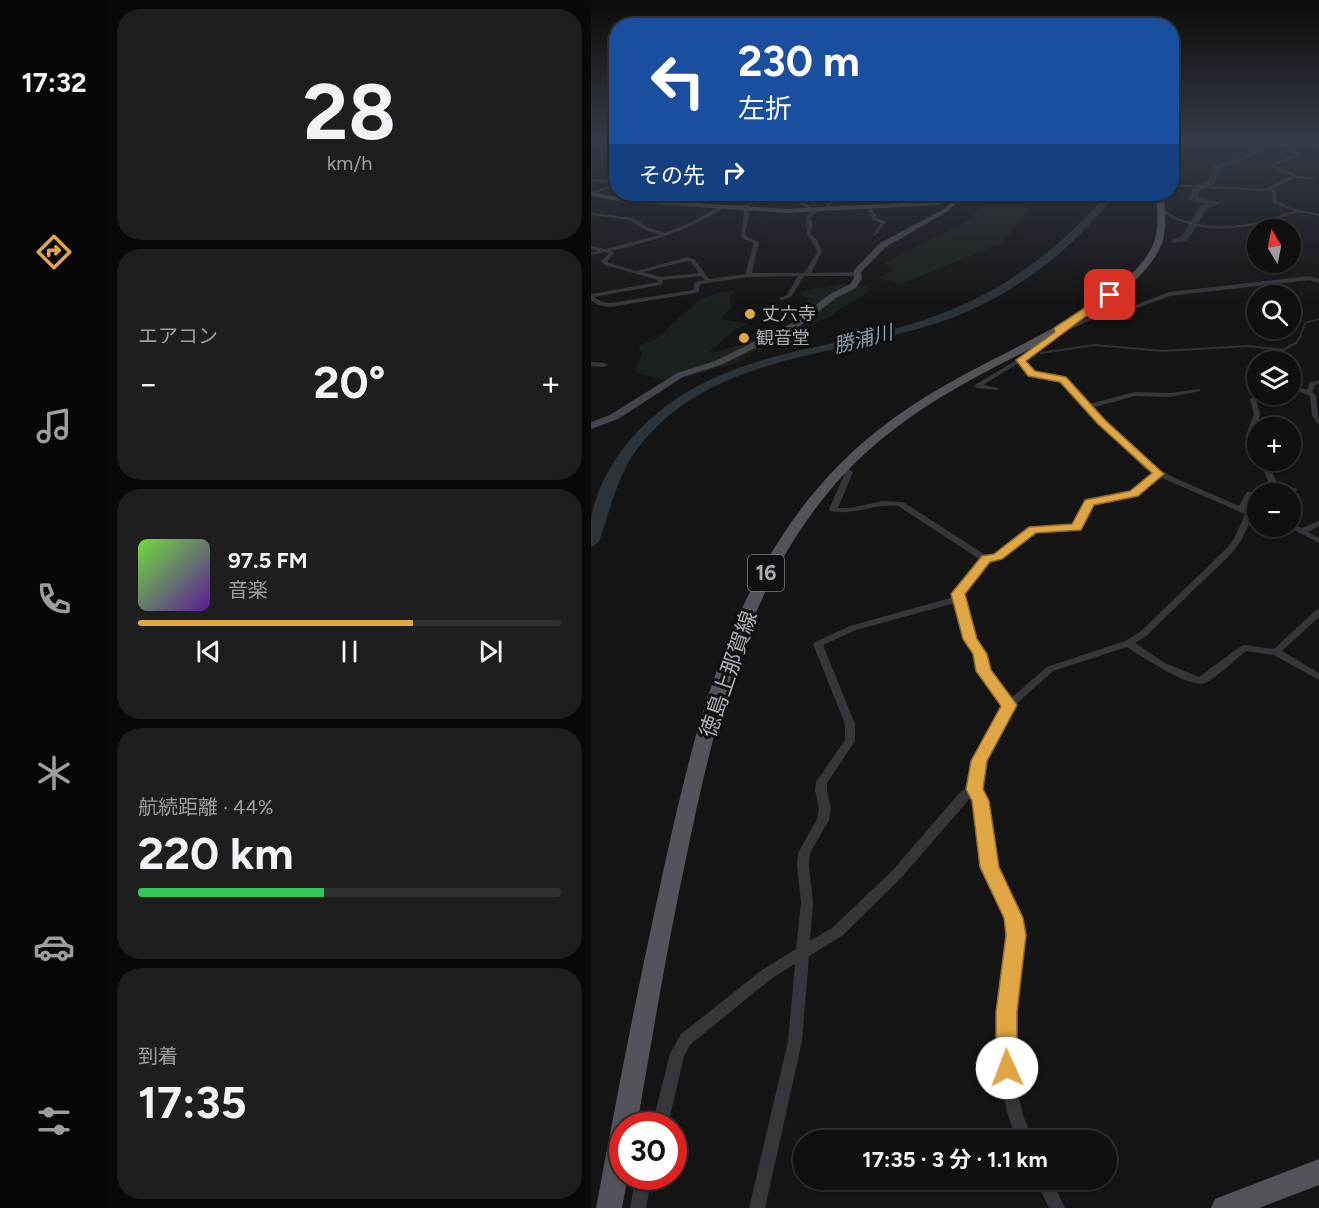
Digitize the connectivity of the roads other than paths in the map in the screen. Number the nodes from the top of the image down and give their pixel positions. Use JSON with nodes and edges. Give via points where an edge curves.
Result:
{"nodes":[{"id":1,"x":1274,"y":193,"type":"edge"},
{"id":2,"x":591,"y":194,"type":"edge"},
{"id":3,"x":609,"y":197,"type":"edge"},
{"id":4,"x":638,"y":201,"type":"edge"},
{"id":5,"x":752,"y":201,"type":"edge"},
{"id":6,"x":792,"y":201,"type":"edge"},
{"id":7,"x":831,"y":201,"type":"edge"},
{"id":8,"x":894,"y":201,"type":"edge"},
{"id":9,"x":942,"y":201,"type":"edge"},
{"id":10,"x":955,"y":201,"type":"edge"},
{"id":11,"x":1160,"y":201,"type":"edge"},
{"id":12,"x":939,"y":203,"type":"junction"},
{"id":13,"x":892,"y":204,"type":"junction"},
{"id":14,"x":867,"y":205,"type":"junction"},
{"id":15,"x":722,"y":207,"type":"junction"},
{"id":16,"x":745,"y":208,"type":"junction"},
{"id":17,"x":1161,"y":209,"type":"junction"},
{"id":18,"x":825,"y":210,"type":"junction"},
{"id":19,"x":815,"y":211,"type":"junction"},
{"id":20,"x":1297,"y":211,"type":"junction"},
{"id":21,"x":591,"y":214,"type":"edge"},
{"id":22,"x":1319,"y":214,"type":"edge"},
{"id":23,"x":913,"y":228,"type":"junction"},
{"id":24,"x":665,"y":235,"type":"junction"},
{"id":25,"x":875,"y":235,"type":"dead end"},
{"id":26,"x":591,"y":247,"type":"edge"},
{"id":27,"x":606,"y":251,"type":"junction"},
{"id":28,"x":591,"y":254,"type":"edge"},
{"id":29,"x":639,"y":272,"type":"junction"},
{"id":30,"x":702,"y":274,"type":"junction"},
{"id":31,"x":857,"y":274,"type":"junction"},
{"id":32,"x":749,"y":275,"type":"junction"},
{"id":33,"x":804,"y":275,"type":"junction"},
{"id":34,"x":661,"y":279,"type":"junction"},
{"id":35,"x":708,"y":281,"type":"junction"},
{"id":36,"x":1319,"y":281,"type":"edge"},
{"id":37,"x":591,"y":297,"type":"edge"},
{"id":38,"x":782,"y":298,"type":"dead end"},
{"id":39,"x":598,"y":303,"type":"junction"},
{"id":40,"x":591,"y":305,"type":"edge"},
{"id":41,"x":1060,"y":331,"type":"junction"},
{"id":42,"x":1020,"y":360,"type":"junction"},
{"id":43,"x":591,"y":364,"type":"edge"},
{"id":44,"x":605,"y":365,"type":"dead end"},
{"id":45,"x":1319,"y":382,"type":"edge"},
{"id":46,"x":996,"y":389,"type":"dead end"},
{"id":47,"x":1198,"y":390,"type":"dead end"},
{"id":48,"x":1314,"y":394,"type":"edge"},
{"id":49,"x":1089,"y":406,"type":"junction"},
{"id":50,"x":1319,"y":422,"type":"edge"},
{"id":51,"x":591,"y":426,"type":"edge"},
{"id":52,"x":843,"y":468,"type":"junction"},
{"id":53,"x":1159,"y":474,"type":"junction"},
{"id":54,"x":1247,"y":512,"type":"edge"},
{"id":55,"x":1247,"y":518,"type":"edge"},
{"id":56,"x":1319,"y":523,"type":"edge"},
{"id":57,"x":1303,"y":531,"type":"joint"},
{"id":58,"x":1319,"y":541,"type":"edge"},
{"id":59,"x":986,"y":559,"type":"junction"},
{"id":60,"x":958,"y":599,"type":"junction"},
{"id":61,"x":1319,"y":612,"type":"edge"},
{"id":62,"x":1128,"y":643,"type":"junction"},
{"id":63,"x":1275,"y":652,"type":"junction"},
{"id":64,"x":1319,"y":677,"type":"edge"},
{"id":65,"x":1009,"y":705,"type":"junction"},
{"id":66,"x":974,"y":789,"type":"junction"},
{"id":67,"x":804,"y":953,"type":"junction"},
{"id":68,"x":627,"y":1112,"type":"edge"},
{"id":69,"x":663,"y":1112,"type":"edge"},
{"id":70,"x":1020,"y":1130,"type":"edge"},
{"id":71,"x":1319,"y":1173,"type":"edge"},
{"id":72,"x":612,"y":1190,"type":"edge"},
{"id":73,"x":642,"y":1190,"type":"edge"},
{"id":74,"x":1048,"y":1190,"type":"edge"},
{"id":75,"x":609,"y":1208,"type":"edge"},
{"id":76,"x":639,"y":1208,"type":"edge"},
{"id":77,"x":757,"y":1208,"type":"edge"},
{"id":78,"x":1057,"y":1208,"type":"edge"},
{"id":79,"x":1224,"y":1208,"type":"edge"}],
"edges":[{"from":1,"to":20,"type":"street","via":[[1275,202]]},
{"from":2,"to":3,"type":"main road"},
{"from":4,"to":15,"type":"main road"},
{"from":5,"to":16,"type":"street"},
{"from":6,"to":19,"type":"street"},
{"from":7,"to":18,"type":"street"},
{"from":8,"to":13,"type":"street"},
{"from":9,"to":12,"type":"main road"},
{"from":10,"to":23,"type":"main road"},
{"from":11,"to":17,"type":"main road","name":"徳島上那賀線","number":"16"},
{"from":12,"to":13,"type":"main road"},
{"from":12,"to":23,"type":"main road"},
{"from":13,"to":14,"type":"main road"},
{"from":14,"to":18,"type":"main road"},
{"from":14,"to":25,"type":"street","via":[[875,219],[885,224]]},
{"from":15,"to":16,"type":"main road"},
{"from":15,"to":24,"type":"street","via":[[692,226]]},
{"from":16,"to":19,"type":"main road"},
{"from":16,"to":32,"type":"street","via":[[743,236],[757,242]]},
{"from":17,"to":20,"type":"street","via":[[1174,220],[1187,223],[1253,225]]},
{"from":17,"to":41,"type":"main road","name":"徳島上那賀線","number":"16","via":[[1157,248],[1149,260],[1110,295]]},
{"from":18,"to":19,"type":"main road"},
{"from":19,"to":33,"type":"street","via":[[809,218],[808,234],[820,252]]},
{"from":20,"to":22,"type":"street"},
{"from":21,"to":24,"type":"street","via":[[623,217]]},
{"from":23,"to":31,"type":"main road","via":[[883,245]]},
{"from":24,"to":27,"type":"street"},
{"from":26,"to":27,"type":"street"},
{"from":27,"to":28,"type":"street"},
{"from":27,"to":29,"type":"street","via":[[612,254],[604,263]]},
{"from":29,"to":30,"type":"street","via":[[687,259]]},
{"from":29,"to":34,"type":"street"},
{"from":30,"to":34,"type":"street"},
{"from":30,"to":35,"type":"street"},
{"from":31,"to":33,"type":"street"},
{"from":31,"to":51,"type":"main road","via":[[853,286],[797,324],[718,363],[680,375],[614,417]]},
{"from":32,"to":33,"type":"street"},
{"from":32,"to":35,"type":"street"},
{"from":33,"to":38,"type":"street","via":[[789,296]]},
{"from":34,"to":37,"type":"street","via":[[651,286]]},
{"from":35,"to":39,"type":"street","via":[[697,283],[696,291],[671,297]]},
{"from":36,"to":41,"type":"street","via":[[1310,278],[1175,293]]},
{"from":37,"to":39,"type":"street"},
{"from":39,"to":40,"type":"street"},
{"from":41,"to":42,"type":"street"},
{"from":41,"to":52,"type":"main road","name":"徳島上那賀線","number":"16","via":[[974,373],[922,405],[886,429]]},
{"from":42,"to":46,"type":"street","via":[[977,386]]},
{"from":42,"to":49,"type":"street","via":[[1032,374],[1063,379]]},
{"from":43,"to":44,"type":"street"},
{"from":45,"to":48,"type":"street","via":[[1312,383]]},
{"from":47,"to":49,"type":"street","via":[[1170,395],[1135,394]]},
{"from":48,"to":50,"type":"street"},
{"from":49,"to":53,"type":"street","via":[[1101,422]]},
{"from":52,"to":59,"type":"street","via":[[849,472],[833,509],[900,504]]},
{"from":52,"to":68,"type":"main road","name":"徳島上那賀線","number":"16","via":[[812,502],[772,562],[748,609],[720,690],[676,860]]},
{"from":53,"to":54,"type":"street"},
{"from":53,"to":59,"type":"street","via":[[1134,493],[1089,503],[1076,528],[1033,529],[998,557]]},
{"from":55,"to":62,"type":"street","via":[[1230,550]]},
{"from":56,"to":57,"type":"street"},
{"from":57,"to":58,"type":"street"},
{"from":59,"to":60,"type":"street","via":[[961,588]]},
{"from":60,"to":65,"type":"street","via":[[984,671]]},
{"from":60,"to":67,"type":"street","via":[[853,628],[818,644],[852,734],[822,782],[823,820],[804,853]]},
{"from":61,"to":63,"type":"street"},
{"from":62,"to":63,"type":"street","via":[[1162,665],[1198,681],[1244,648]]},
{"from":62,"to":65,"type":"street","via":[[1050,669]]},
{"from":63,"to":64,"type":"street"},
{"from":65,"to":66,"type":"street","via":[[979,761]]},
{"from":66,"to":67,"type":"street","via":[[965,794],[862,909],[837,932]]},
{"from":66,"to":70,"type":"street","via":[[980,801],[989,867],[1013,918],[1016,935],[1005,1048],[1008,1088]]},
{"from":67,"to":69,"type":"street","via":[[767,974],[686,1039],[677,1054]]},
{"from":67,"to":77,"type":"street","via":[[795,1041]]},
{"from":71,"to":79,"type":"main road"},
{"from":72,"to":75,"type":"main road"},
{"from":73,"to":76,"type":"street"},
{"from":74,"to":78,"type":"street"}]}
